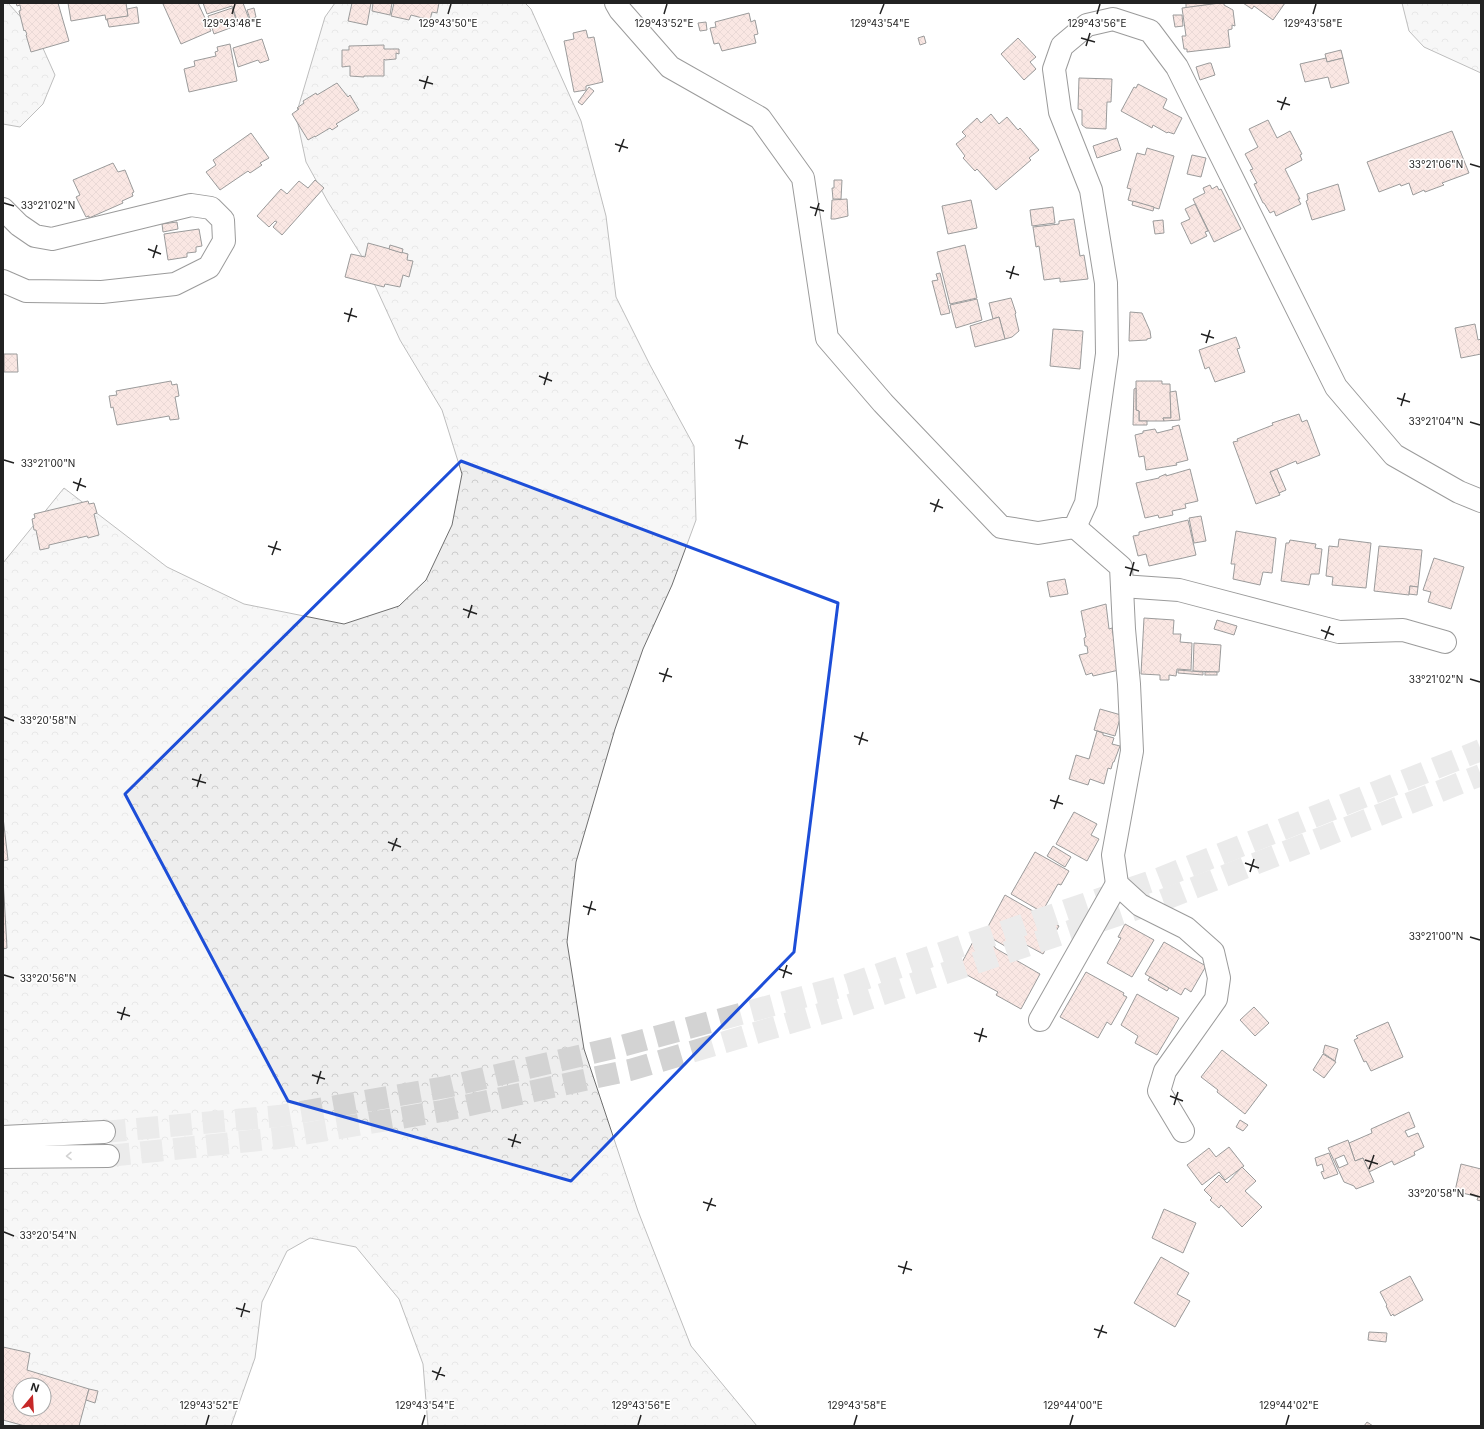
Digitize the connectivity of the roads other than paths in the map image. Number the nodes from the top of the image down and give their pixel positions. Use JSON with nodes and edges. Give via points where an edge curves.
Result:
{"nodes":[{"id":1,"x":616,"y":3,"type":"edge"},
{"id":2,"x":3,"y":208,"type":"edge"},
{"id":3,"x":3,"y":281,"type":"edge"},
{"id":4,"x":1481,"y":501,"type":"edge"},
{"id":5,"x":1075,"y":527,"type":"junction"},
{"id":6,"x":1122,"y":586,"type":"junction"},
{"id":7,"x":1445,"y":642,"type":"dead end"},
{"id":8,"x":1117,"y":884,"type":"junction"},
{"id":9,"x":1040,"y":1020,"type":"dead end"},
{"id":10,"x":1183,"y":1131,"type":"dead end"},
{"id":11,"x":104,"y":1132,"type":"tunnel mouth"},
{"id":12,"x":3,"y":1137,"type":"edge"},
{"id":13,"x":108,"y":1156,"type":"tunnel mouth"},
{"id":14,"x":3,"y":1157,"type":"edge"}],
"edges":[{"from":1,"to":5,"type":"main road","via":[[670,67],[760,118],[803,178],[827,338],[883,403],[1001,527],[1038,533]]},
{"from":2,"to":3,"type":"main road","via":[[19,225],[35,236],[52,239],[191,205],[212,208],[223,220],[224,241],[209,266],[175,284],[102,292],[26,291]]},
{"from":4,"to":5,"type":"main road","via":[[1459,492],[1394,455],[1336,387],[1177,67],[1150,31],[1113,19],[1086,25],[1062,46],[1054,70],[1060,112],[1091,190],[1106,283],[1107,354],[1086,503]]},
{"from":5,"to":6,"type":"main road","via":[[1121,567]]},
{"from":6,"to":7,"type":"main road","via":[[1180,590],[1339,632],[1403,630]]},
{"from":6,"to":8,"type":"main road","via":[[1130,684],[1132,752],[1113,855]]},
{"from":8,"to":9,"type":"main road"},
{"from":8,"to":10,"type":"main road","via":[[1140,905],[1186,928],[1213,952],[1219,978],[1216,999],[1165,1071],[1159,1091]]},
{"from":11,"to":12,"type":"main road"},
{"from":13,"to":14,"type":"main road","one_way":true}]}
